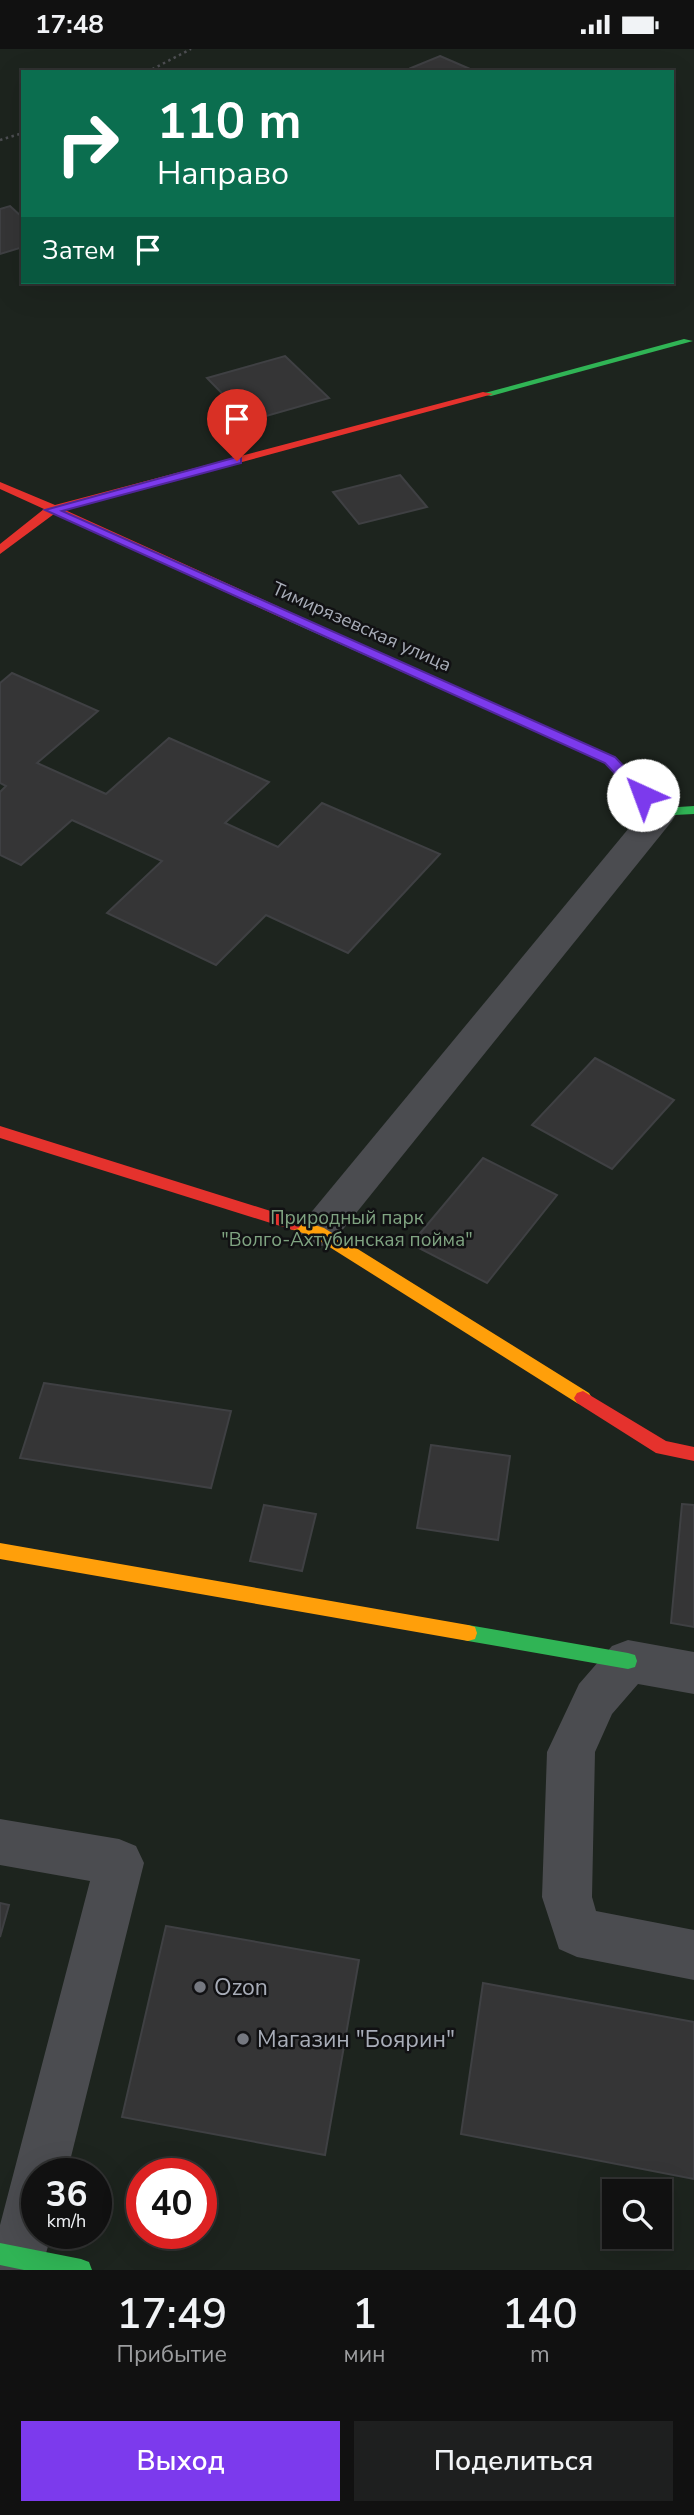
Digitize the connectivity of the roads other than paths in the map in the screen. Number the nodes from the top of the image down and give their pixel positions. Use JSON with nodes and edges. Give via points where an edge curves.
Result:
{"nodes":[{"id":1,"x":688,"y":341,"type":"dead end"},
{"id":2,"x":0,"y":485,"type":"edge"},
{"id":3,"x":51,"y":510,"type":"junction"},
{"id":4,"x":0,"y":550,"type":"edge"},
{"id":5,"x":677,"y":811,"type":"edge"},
{"id":6,"x":0,"y":1132,"type":"edge"},
{"id":7,"x":318,"y":1232,"type":"junction"},
{"id":8,"x":694,"y":1454,"type":"edge"},
{"id":9,"x":0,"y":1551,"type":"edge"},
{"id":10,"x":628,"y":1661,"type":"junction"},
{"id":11,"x":694,"y":1673,"type":"edge"},
{"id":12,"x":0,"y":1842,"type":"edge"},
{"id":13,"x":694,"y":1955,"type":"edge"},
{"id":14,"x":44,"y":2158,"type":"edge"},
{"id":15,"x":21,"y":2226,"type":"edge"},
{"id":16,"x":9,"y":2256,"type":"edge"},
{"id":17,"x":81,"y":2270,"type":"edge"}],
"edges":[{"from":1,"to":3,"type":"street"},
{"from":2,"to":3,"type":"street","name":"Тимирязевская улица"},
{"from":3,"to":4,"type":"street"},
{"from":3,"to":5,"type":"street","name":"Тимирязевская улица","via":[[610,760]]},
{"from":5,"to":7,"type":"street"},
{"from":6,"to":7,"type":"street"},
{"from":7,"to":8,"type":"street","via":[[662,1448]]},
{"from":9,"to":10,"type":"street"},
{"from":10,"to":11,"type":"street"},
{"from":10,"to":13,"type":"street","via":[[595,1699],[571,1752],[567,1897],[578,1932]]},
{"from":12,"to":14,"type":"street","via":[[119,1863]]},
{"from":15,"to":16,"type":"street"},
{"from":16,"to":17,"type":"street"}]}
